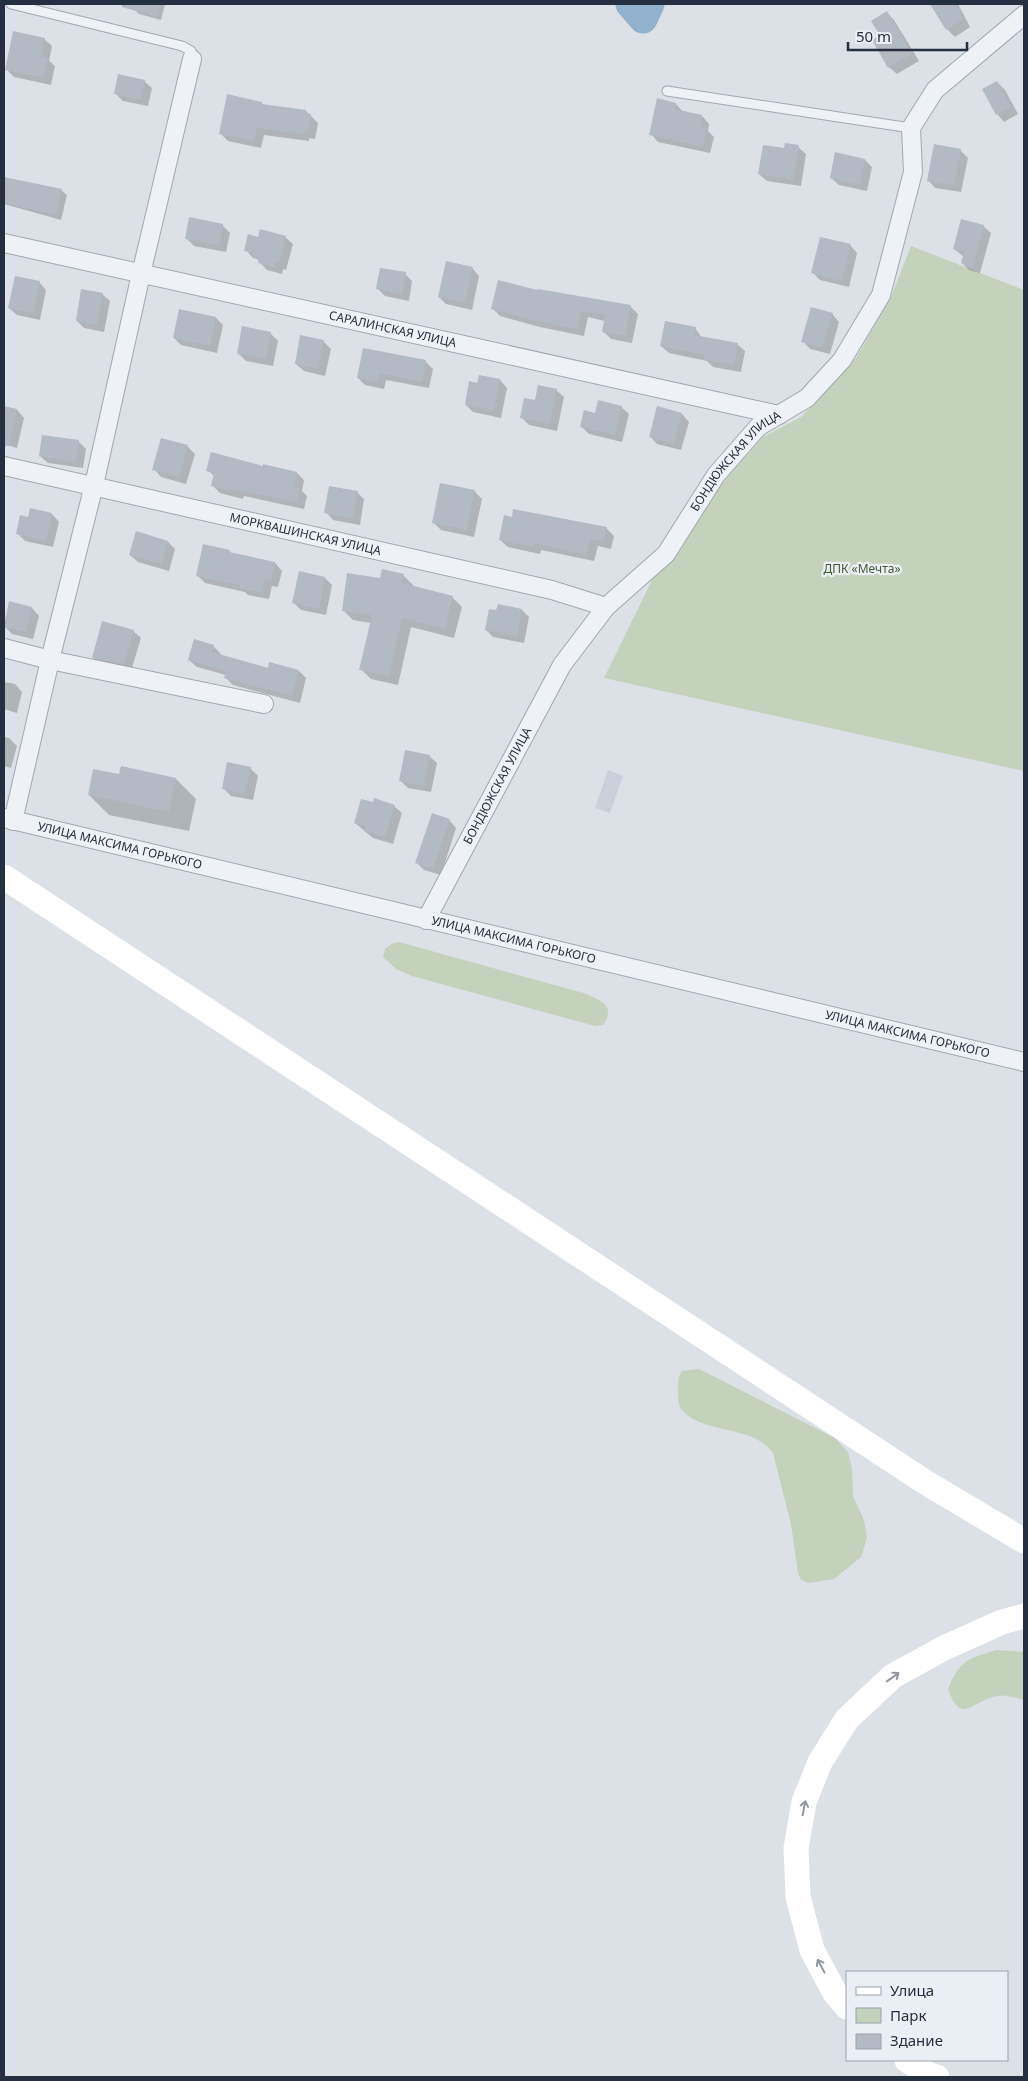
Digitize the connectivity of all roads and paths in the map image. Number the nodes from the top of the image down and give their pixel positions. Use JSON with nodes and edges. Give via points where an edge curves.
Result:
{"nodes":[{"id":1,"x":11,"y":4,"type":"edge"},
{"id":2,"x":1024,"y":15,"type":"edge"},
{"id":3,"x":192,"y":59,"type":"joint"},
{"id":4,"x":667,"y":91,"type":"dead end"},
{"id":5,"x":911,"y":128,"type":"junction"},
{"id":6,"x":4,"y":243,"type":"edge"},
{"id":7,"x":141,"y":274,"type":"junction"},
{"id":8,"x":779,"y":416,"type":"junction"},
{"id":9,"x":4,"y":466,"type":"edge"},
{"id":10,"x":94,"y":485,"type":"junction"},
{"id":11,"x":606,"y":607,"type":"junction"},
{"id":12,"x":4,"y":648,"type":"edge"},
{"id":13,"x":50,"y":660,"type":"junction"},
{"id":14,"x":264,"y":704,"type":"dead end"},
{"id":15,"x":8,"y":820,"type":"edge"},
{"id":16,"x":4,"y":877,"type":"edge"},
{"id":17,"x":426,"y":920,"type":"junction"},
{"id":18,"x":1024,"y":1062,"type":"edge"},
{"id":19,"x":1024,"y":1541,"type":"edge"},
{"id":20,"x":1024,"y":1616,"type":"edge"},
{"id":21,"x":846,"y":2006,"type":"edge"},
{"id":22,"x":908,"y":2061,"type":"edge"},
{"id":23,"x":938,"y":2077,"type":"edge"}],
"edges":[{"from":1,"to":3,"type":"lane","via":[[182,46],[191,51]]},
{"from":2,"to":5,"type":"street","via":[[935,90]]},
{"from":3,"to":7,"type":"street"},
{"from":4,"to":5,"type":"lane"},
{"from":5,"to":8,"type":"street","name":"БОНДЮЖСКАЯ УЛИЦА","via":[[913,172],[881,295],[842,360],[807,398]]},
{"from":6,"to":7,"type":"street","name":"САРАЛИНСКАЯ УЛИЦА"},
{"from":7,"to":8,"type":"street","name":"САРАЛИНСКАЯ УЛИЦА"},
{"from":7,"to":10,"type":"street"},
{"from":8,"to":11,"type":"street","name":"БОНДЮЖСКАЯ УЛИЦА","via":[[758,427],[716,475],[666,554]]},
{"from":9,"to":10,"type":"street","name":"МОРКВАШИНСКАЯ УЛИЦА"},
{"from":10,"to":11,"type":"street","name":"МОРКВАШИНСКАЯ УЛИЦА","via":[[552,590]]},
{"from":10,"to":13,"type":"street"},
{"from":11,"to":17,"type":"street","name":"БОНДЮЖСКАЯ УЛИЦА","via":[[562,665]]},
{"from":12,"to":13,"type":"street"},
{"from":13,"to":14,"type":"street"},
{"from":13,"to":15,"type":"street"},
{"from":15,"to":17,"type":"street","name":"УЛИЦА МАКСИМА ГОРЬКОГО"},
{"from":16,"to":19,"type":"street","via":[[925,1482]]},
{"from":17,"to":18,"type":"street","name":"УЛИЦА МАКСИМА ГОРЬКОГО"},
{"from":21,"to":20,"type":"street","one_way":true,"via":[[835,1993],[812,1950],[798,1898],[796,1848],[804,1802],[820,1762],[847,1719],[893,1676],[944,1648],[1002,1622]]},
{"from":22,"to":23,"type":"street"}]}
